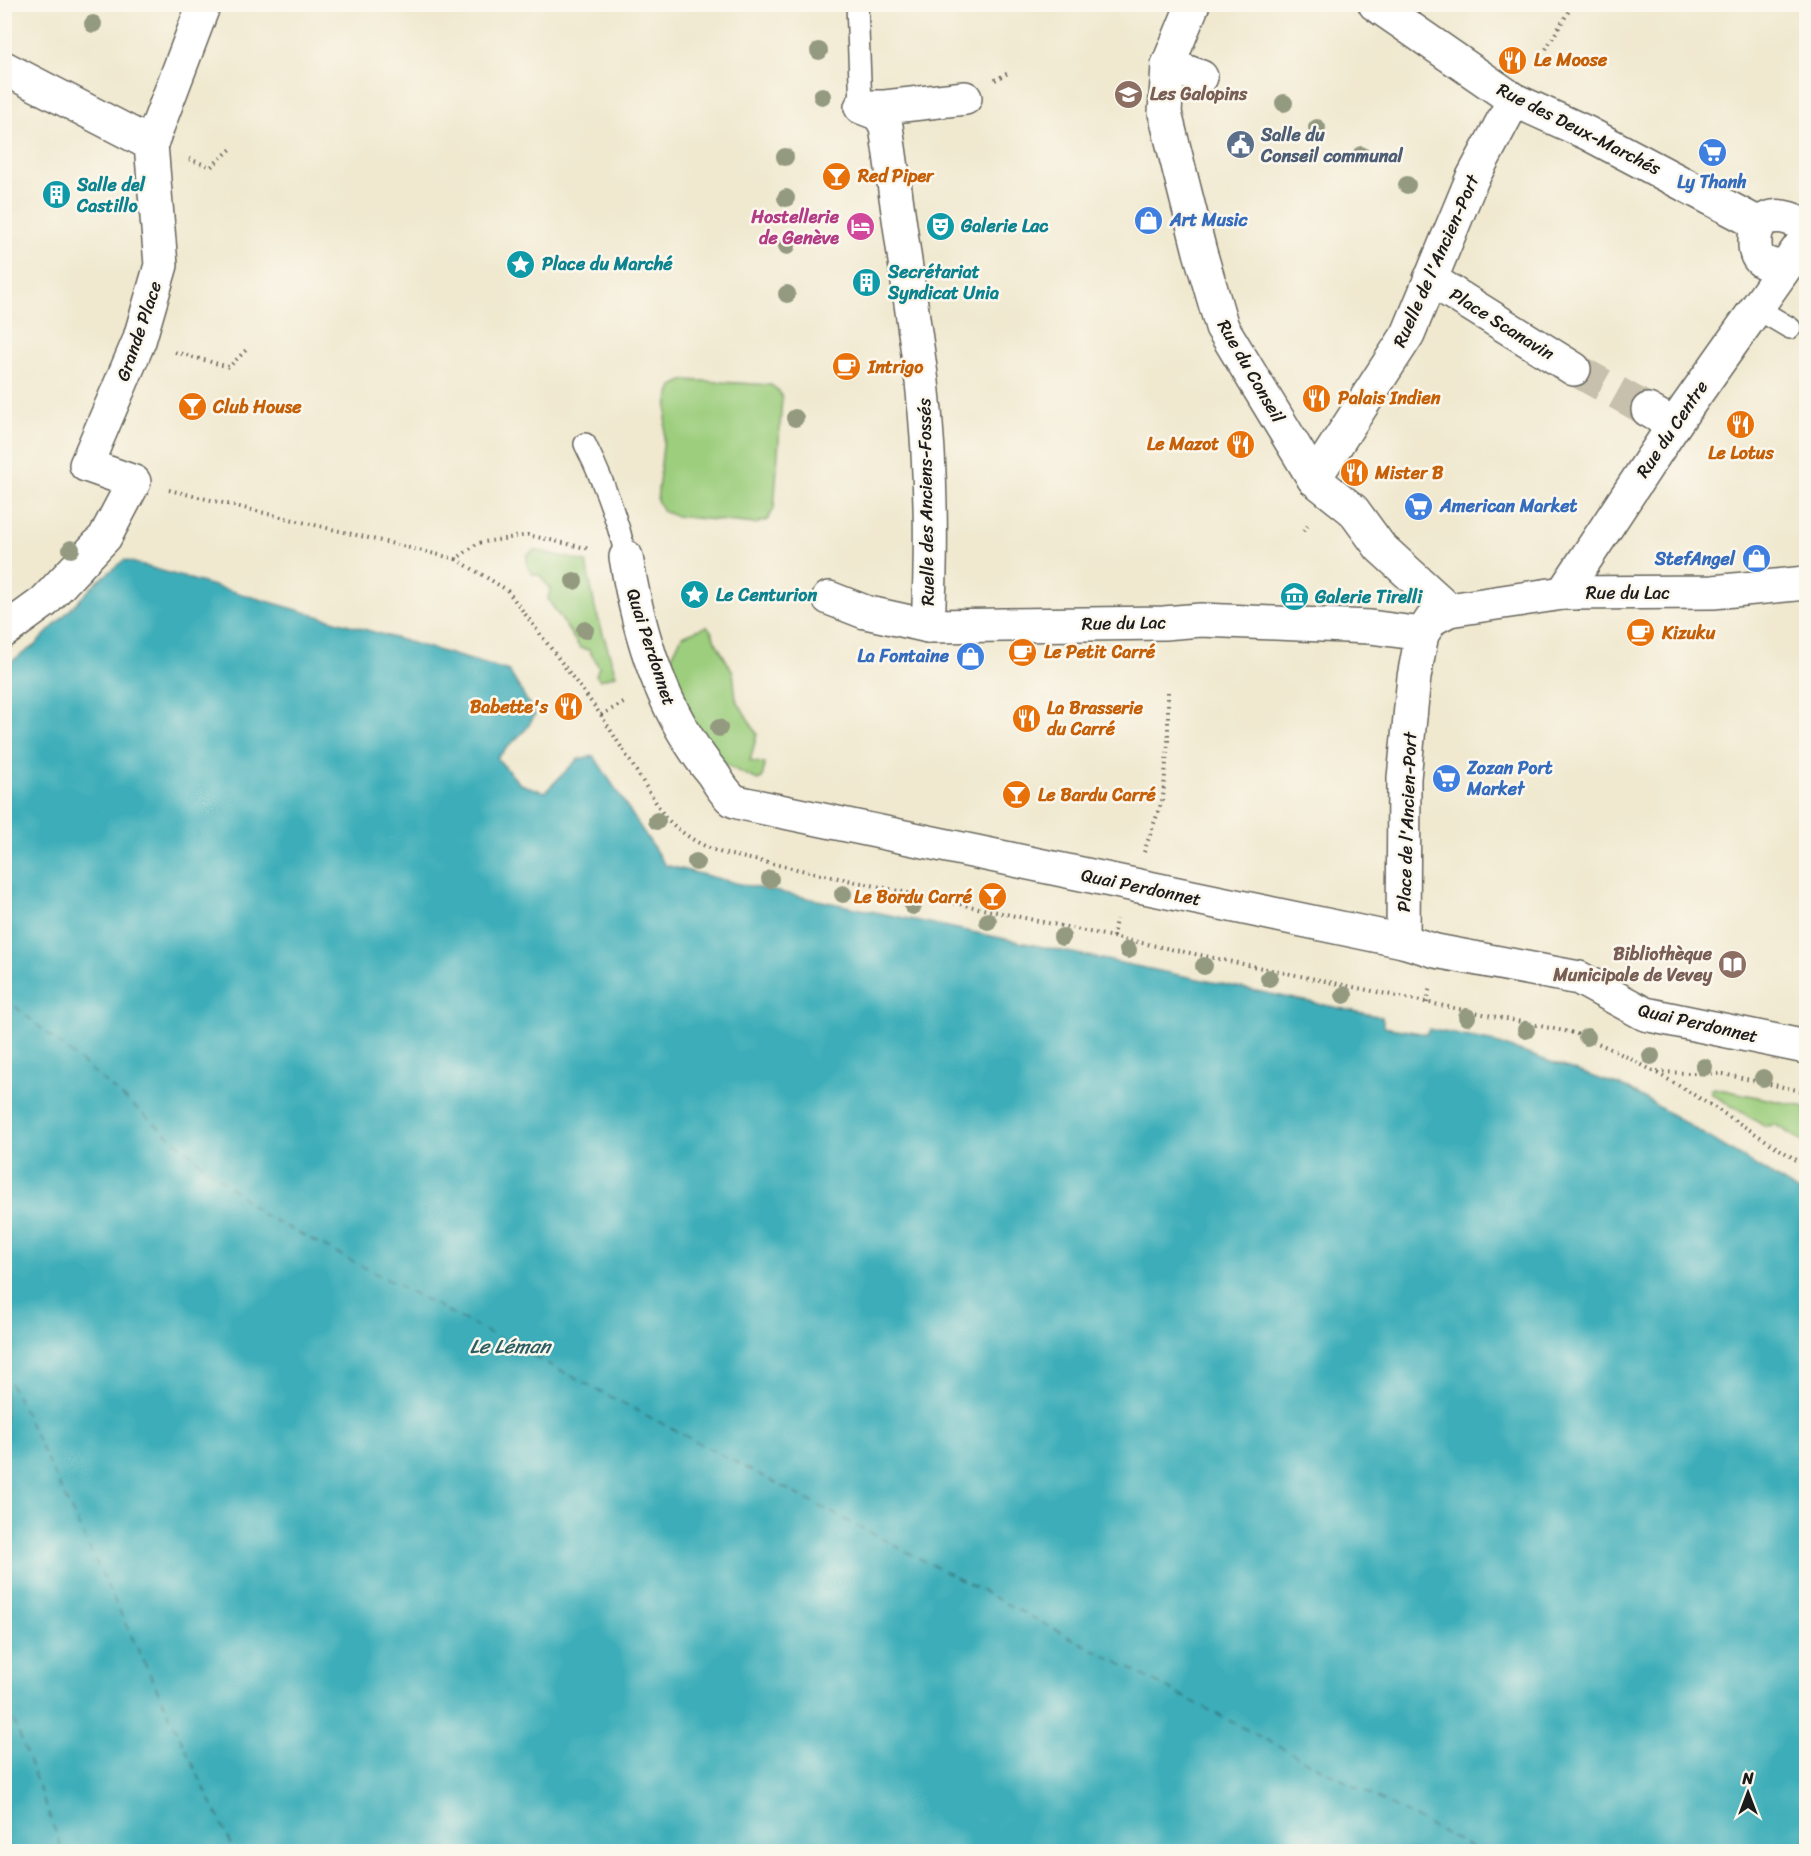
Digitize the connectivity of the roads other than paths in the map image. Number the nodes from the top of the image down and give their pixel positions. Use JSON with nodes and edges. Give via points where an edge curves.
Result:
{"nodes":[{"id":1,"x":204,"y":4,"type":"edge"},
{"id":2,"x":857,"y":4,"type":"edge"},
{"id":3,"x":1193,"y":4,"type":"edge"},
{"id":4,"x":1375,"y":4,"type":"edge"},
{"id":5,"x":1168,"y":65,"type":"junction"},
{"id":6,"x":4,"y":68,"type":"edge"},
{"id":7,"x":1201,"y":77,"type":"dead end"},
{"id":8,"x":965,"y":98,"type":"dead end"},
{"id":9,"x":1514,"y":100,"type":"junction"},
{"id":10,"x":861,"y":107,"type":"junction"},
{"id":11,"x":150,"y":144,"type":"junction"},
{"id":12,"x":1759,"y":224,"type":"junction"},
{"id":13,"x":1806,"y":228,"type":"edge"},
{"id":14,"x":1806,"y":238,"type":"edge"},
{"id":15,"x":1784,"y":268,"type":"junction"},
{"id":16,"x":1430,"y":279,"type":"junction"},
{"id":17,"x":1756,"y":308,"type":"junction"},
{"id":18,"x":1790,"y":328,"type":"dead end"},
{"id":19,"x":1574,"y":369,"type":"tunnel mouth"},
{"id":20,"x":585,"y":444,"type":"dead end"},
{"id":21,"x":1314,"y":479,"type":"junction"},
{"id":22,"x":626,"y":557,"type":"joint"},
{"id":23,"x":1806,"y":583,"type":"edge"},
{"id":24,"x":1563,"y":593,"type":"junction"},
{"id":25,"x":829,"y":598,"type":"dead end"},
{"id":26,"x":1449,"y":610,"type":"junction"},
{"id":27,"x":928,"y":626,"type":"junction"},
{"id":28,"x":4,"y":631,"type":"edge"},
{"id":29,"x":1422,"y":634,"type":"junction"},
{"id":30,"x":1403,"y":941,"type":"junction"},
{"id":31,"x":1806,"y":1047,"type":"edge"}],
"edges":[{"from":1,"to":11,"type":"street","name":"Grande Place"},
{"from":2,"to":10,"type":"lane"},
{"from":3,"to":5,"type":"street","name":"Rue du Conseil"},
{"from":4,"to":9,"type":"street","name":"Rue des Deux-Marchés"},
{"from":5,"to":7,"type":"street"},
{"from":5,"to":21,"type":"street","name":"Rue du Conseil","via":[[1165,113],[1222,327]]},
{"from":6,"to":11,"type":"street"},
{"from":8,"to":10,"type":"street"},
{"from":9,"to":12,"type":"street","name":"Rue des Deux-Marchés","via":[[1587,133]]},
{"from":9,"to":16,"type":"street","name":"Ruelle de l'Ancien-Port","via":[[1472,178]]},
{"from":10,"to":27,"type":"street","name":"Ruelle des Anciens-Fossés","via":[[879,114],[886,126],[922,382],[930,578]]},
{"from":11,"to":28,"type":"street","name":"Grande Place","via":[[161,265],[139,341],[86,465],[134,482],[105,537],[44,602]]},
{"from":12,"to":13,"type":"street","via":[[1768,217],[1779,217]]},
{"from":12,"to":15,"type":"street","via":[[1755,251],[1759,259]]},
{"from":14,"to":15,"type":"street","name":"Rue du Centre"},
{"from":15,"to":17,"type":"street","name":"Rue du Centre"},
{"from":16,"to":19,"type":"street","name":"Place Scanavin"},
{"from":16,"to":21,"type":"street","name":"Ruelle de l'Ancien-Port","via":[[1408,334]]},
{"from":17,"to":18,"type":"lane"},
{"from":17,"to":24,"type":"street","name":"Rue du Centre","via":[[1661,418]]},
{"from":20,"to":22,"type":"lane","via":[[618,523]]},
{"from":21,"to":26,"type":"street","name":"Rue du Conseil","via":[[1353,510],[1380,547]]},
{"from":22,"to":30,"type":"street","name":"Quai Perdonnet","via":[[633,601],[669,708],[732,800]]},
{"from":23,"to":24,"type":"street","name":"Rue du Lac","via":[[1713,592]]},
{"from":24,"to":26,"type":"street","name":"Rue du Lac"},
{"from":25,"to":27,"type":"street","name":"Rue du Lac","via":[[865,612]]},
{"from":26,"to":29,"type":"street","via":[[1432,619]]},
{"from":27,"to":29,"type":"street","name":"Rue du Lac","via":[[1201,620],[1370,627]]},
{"from":29,"to":30,"type":"street","name":"Place de l'Ancien-Port","via":[[1404,778]]},
{"from":30,"to":31,"type":"street","name":"Quai Perdonnet","via":[[1579,978],[1645,1014]]}]}
